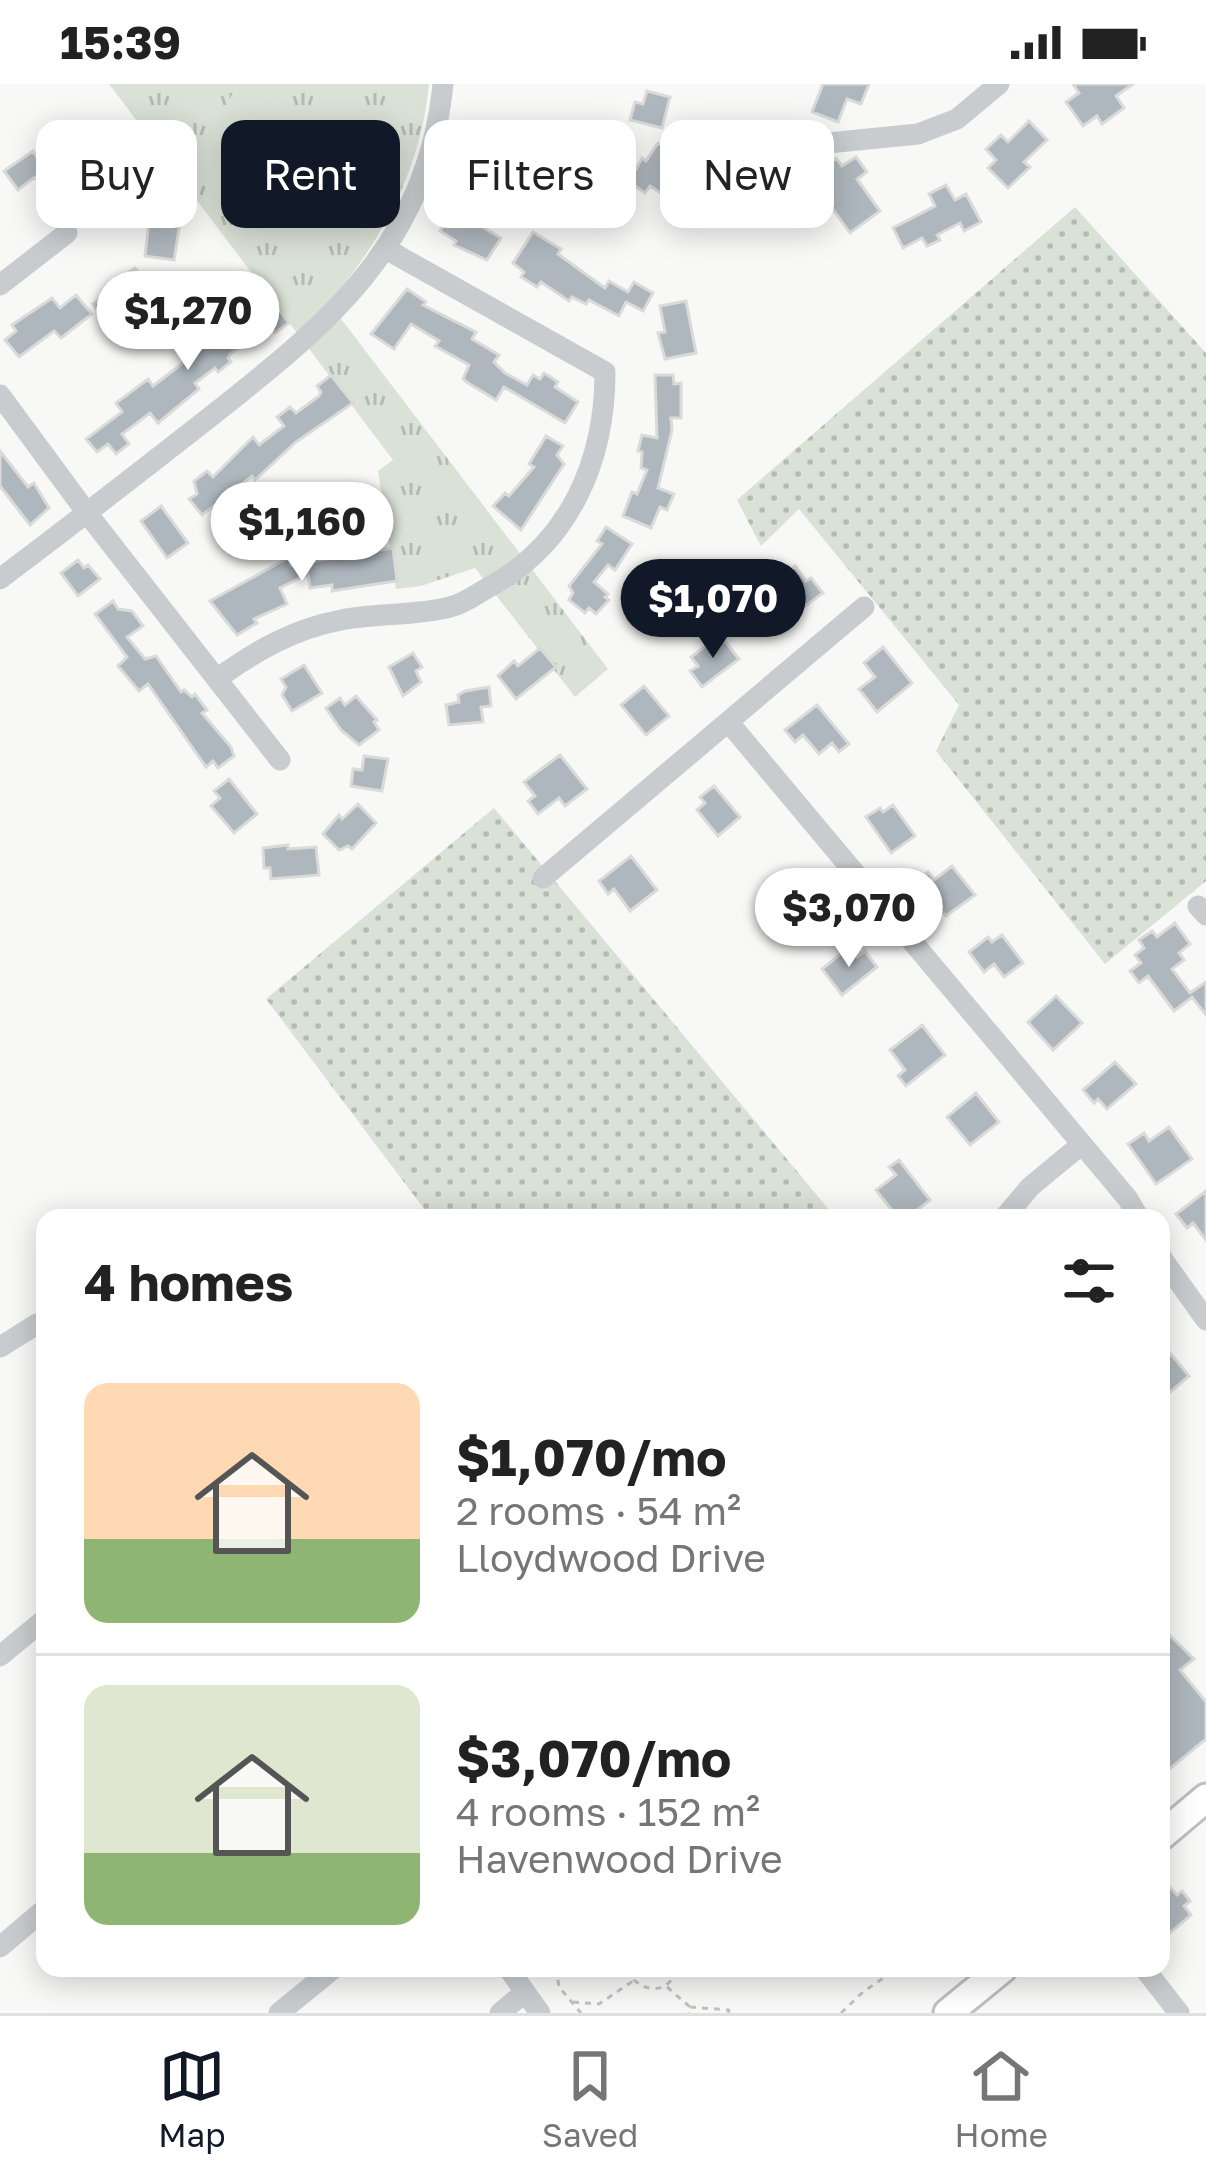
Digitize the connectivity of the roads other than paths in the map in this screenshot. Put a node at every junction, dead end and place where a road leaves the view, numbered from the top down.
1 (443, 84) edge
2 (999, 84) edge
3 (834, 142) edge
4 (67, 233) dead end
5 (386, 249) junction
6 (0, 285) edge
7 (0, 395) edge
8 (87, 513) junction
9 (0, 579) edge
10 (864, 607) dead end
11 (218, 677) junction
12 (730, 724) junction
13 (280, 760) dead end
14 (543, 878) dead end
15 (1082, 1144) junction
16 (1012, 1209) edge
17 (1133, 1209) edge
18 (1170, 1270) edge
19 (1206, 1320) edge
20 (36, 1325) edge
21 (0, 1347) edge
22 (36, 1626) edge
23 (0, 1656) edge
24 (1206, 1798) edge
25 (1170, 1828) edge
26 (36, 1917) edge
27 (0, 1947) edge
28 (323, 1977) edge
29 (514, 1977) edge
30 (992, 1977) edge
31 (1151, 1977) edge
32 (524, 1993) junction
33 (279, 2013) edge
34 (500, 2013) edge
35 (540, 2013) edge
36 (949, 2013) edge
37 (1179, 2013) edge

1 - 5 street
2 - 3 street
4 - 6 street
5 - 8 street
5 - 11 street
7 - 8 street
8 - 9 street
8 - 11 street
10 - 12 street
11 - 13 street
12 - 14 street
12 - 15 street
15 - 16 street
15 - 17 street
18 - 19 street
20 - 21 street
22 - 23 street
24 - 25 main road
26 - 27 street
28 - 33 street
29 - 32 street
30 - 36 main road
31 - 37 street
32 - 34 street
32 - 35 street

